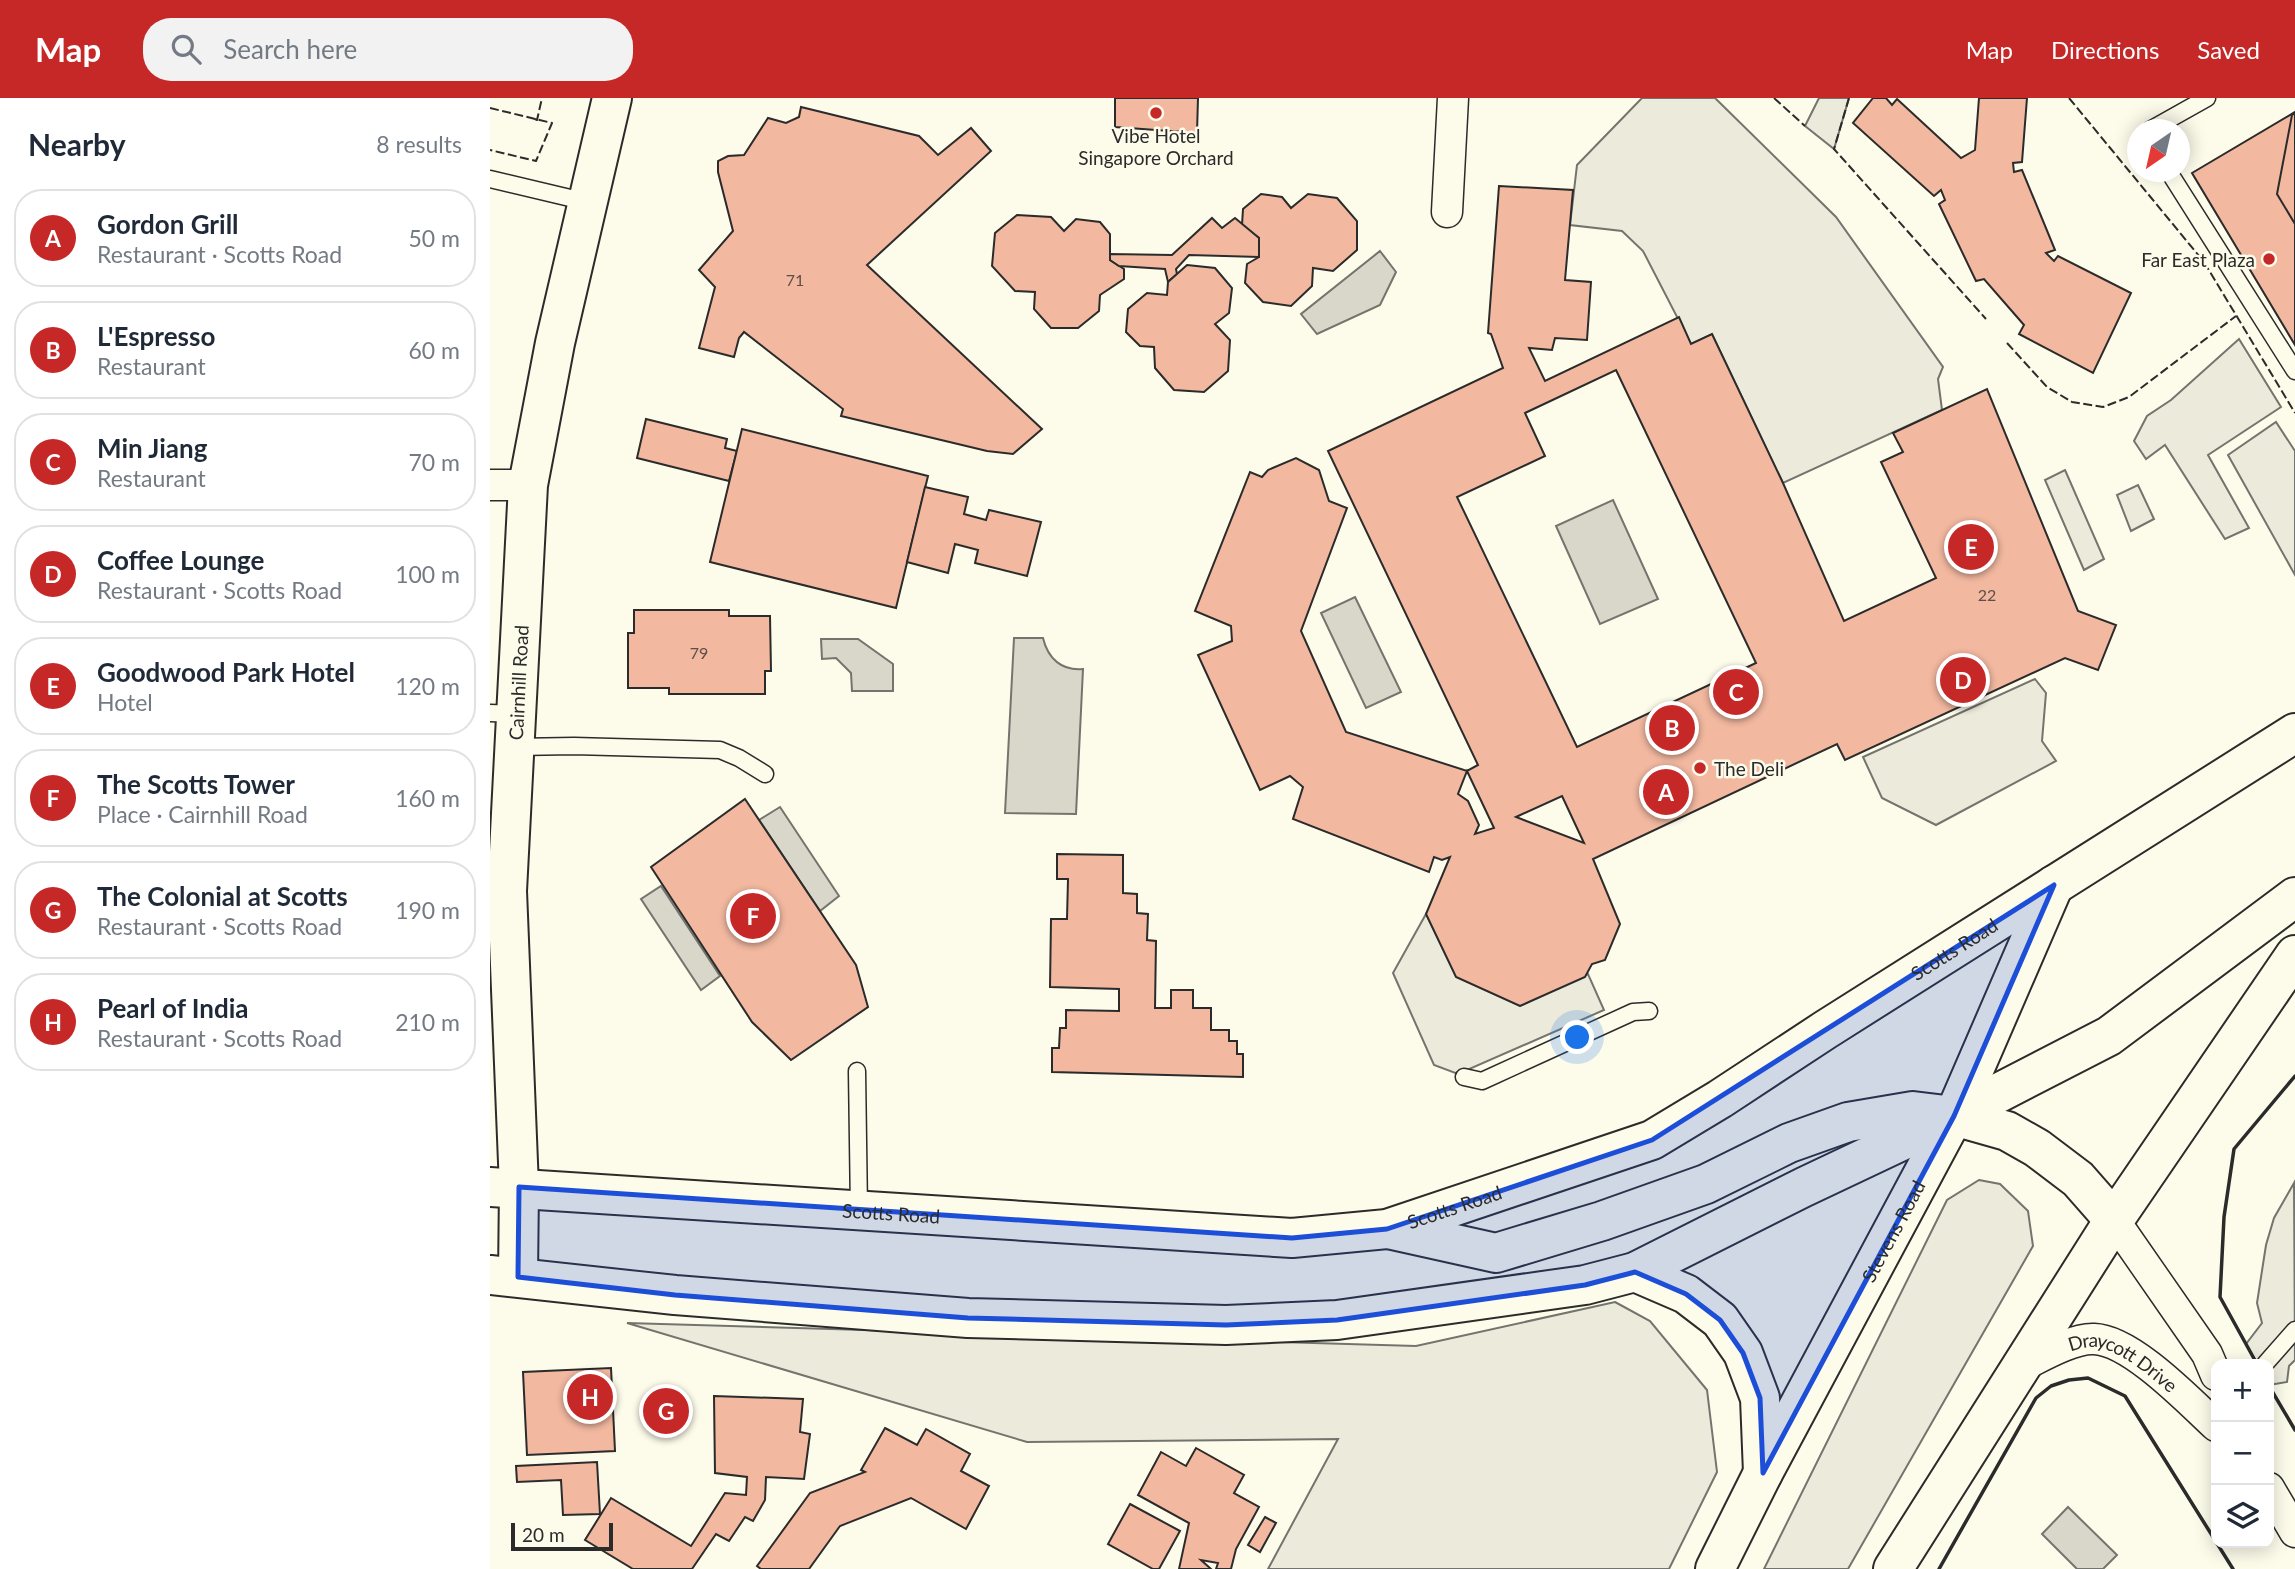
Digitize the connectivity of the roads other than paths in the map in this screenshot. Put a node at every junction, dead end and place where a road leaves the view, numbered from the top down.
1 (611, 98) edge
2 (1453, 98) edge
3 (2207, 98) edge
4 (2170, 119) edge
5 (490, 179) edge
6 (2175, 182) edge
7 (587, 202) junction
8 (1447, 212) dead end
9 (2295, 371) edge
10 (490, 485) edge
11 (528, 485) junction
12 (507, 725) edge
13 (2295, 733) edge
14 (765, 774) dead end
15 (2054, 885) junction
16 (2295, 897) edge
17 (2295, 955) edge
18 (1649, 1011) dead end
19 (857, 1070) dead end
20 (1464, 1077) dead end
21 (1954, 1116) junction
22 (504, 1187) edge
23 (859, 1211) junction
24 (2114, 1220) junction
25 (1387, 1229) junction
26 (1635, 1272) junction
27 (504, 1276) edge
28 (2295, 1330) edge
29 (2269, 1359) edge
30 (2211, 1363) edge
31 (2018, 1368) junction
32 (2211, 1422) edge
33 (1763, 1473) junction
34 (2274, 1496) edge
35 (2295, 1532) edge
36 (1715, 1569) edge
37 (1893, 1569) edge

1 - 7 main road, Cairnhill Road
2 - 8 street
3 - 4 lane
5 - 7 lane
6 - 9 lane
7 - 11 main road, Cairnhill Road
10 - 11 street
11 - 12 main road, Cairnhill Road
12 - 14 lane
12 - 22 main road, Cairnhill Road
13 - 15 main road, Scotts Road
15 - 21 main road, Stevens Road
15 - 25 main road, Scotts Road
16 - 21 main road
17 - 24 main road
18 - 20 lane
19 - 23 lane
21 - 24 main road
21 - 25 main road
21 - 26 main road
21 - 33 main road, Stevens Road
22 - 23 main road, Scotts Road
22 - 27 main road, Cairnhill Road
23 - 25 main road, Scotts Road
24 - 30 street
24 - 31 main road
26 - 27 main road
26 - 33 main road
28 - 29 lane
31 - 32 street, Draycott Drive
31 - 37 main road
33 - 36 main road, Stevens Road
34 - 35 street

